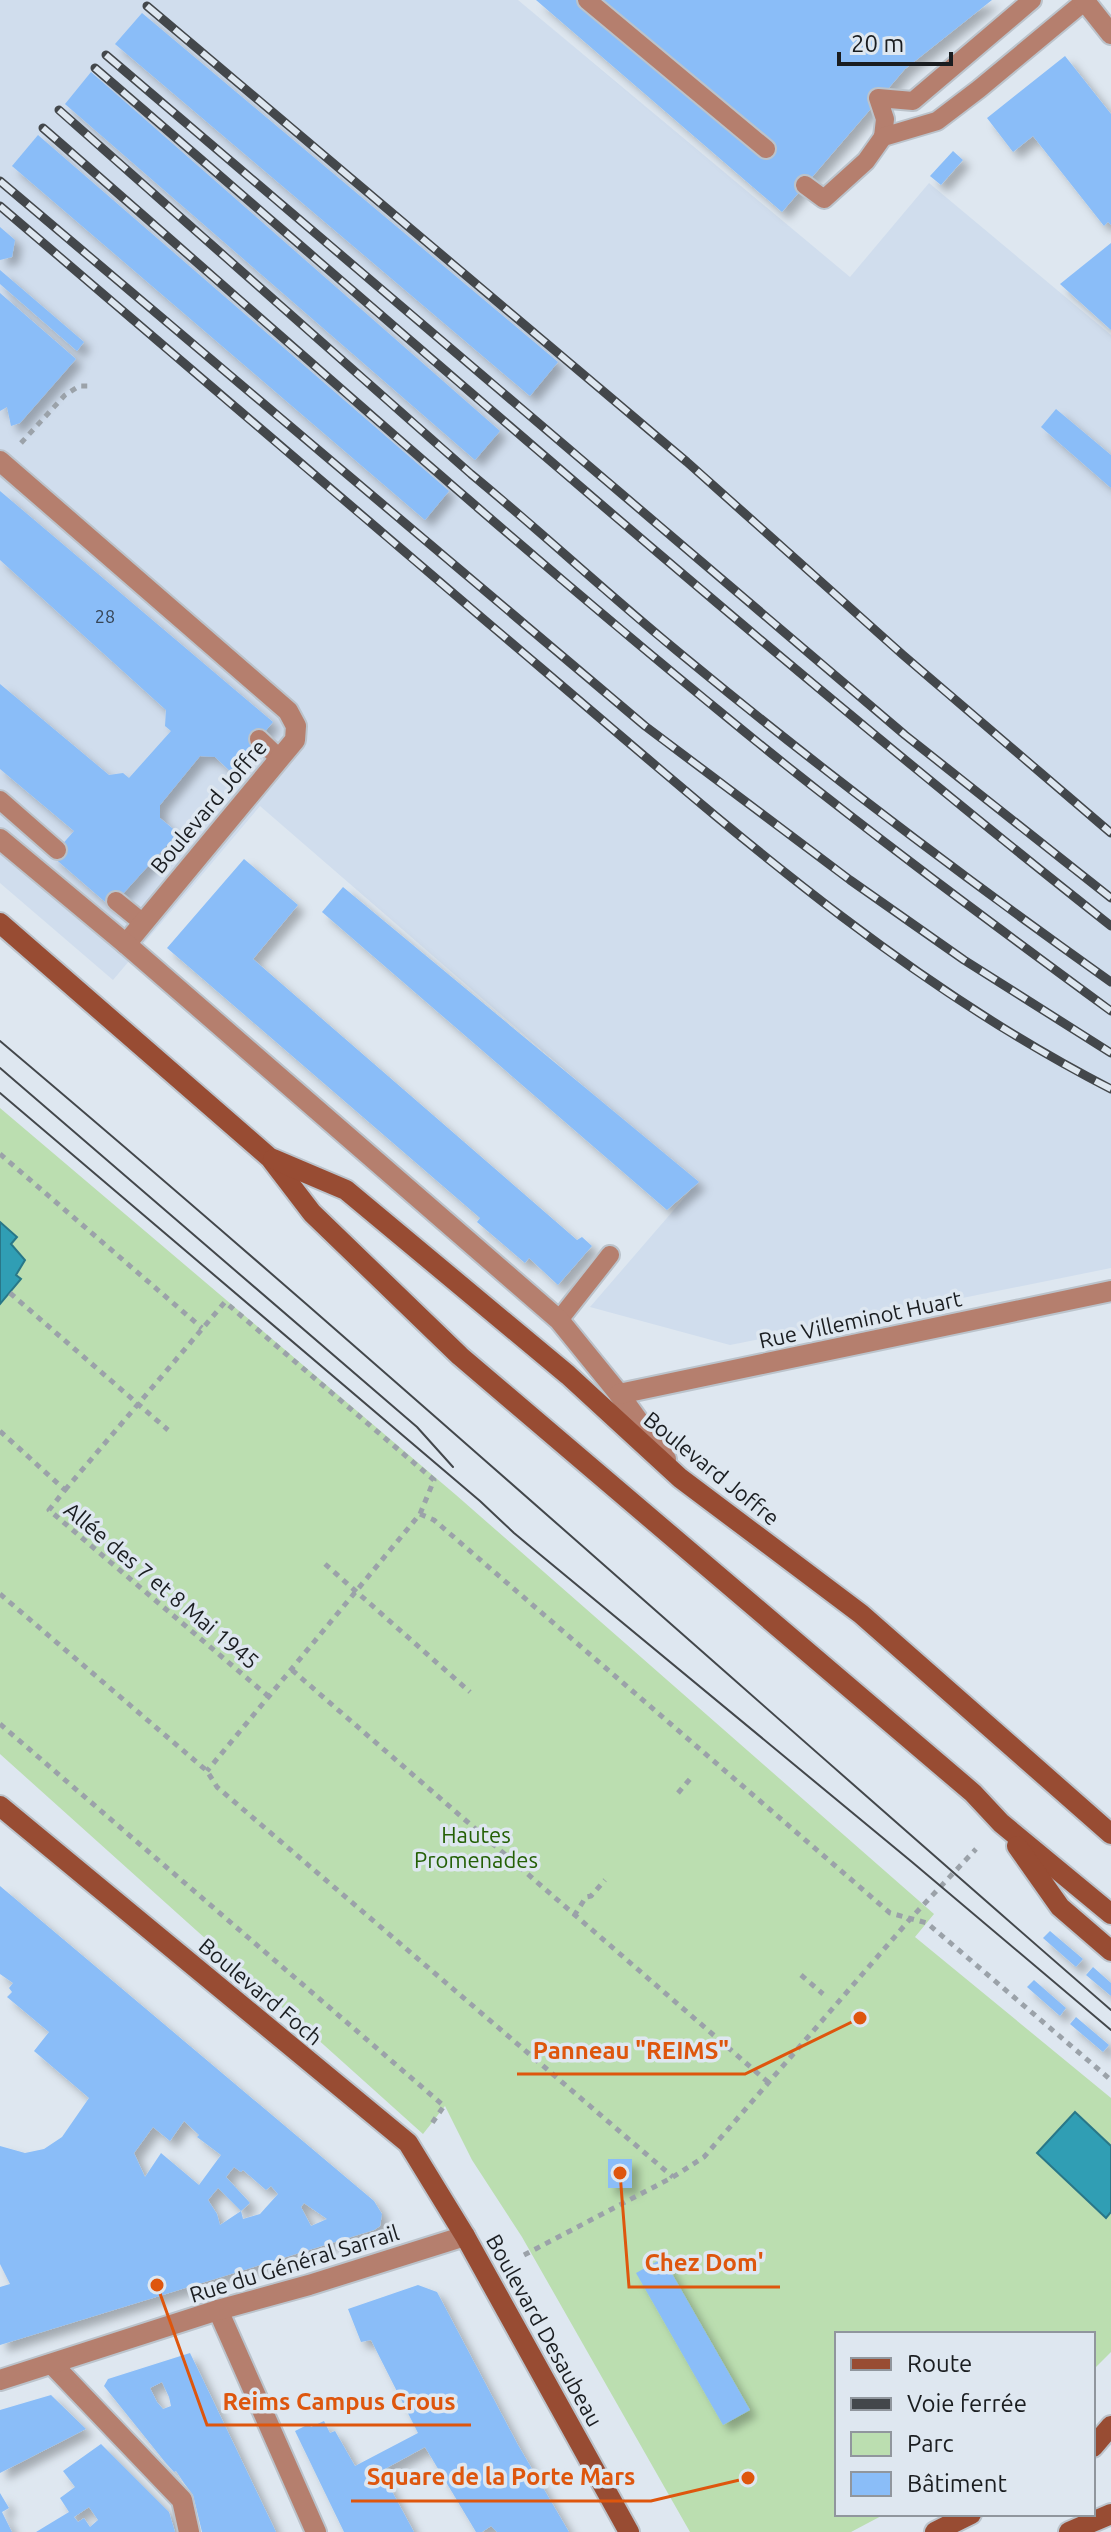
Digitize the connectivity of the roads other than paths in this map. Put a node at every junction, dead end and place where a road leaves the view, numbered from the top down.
1 (587, 0) edge
2 (1032, 0) edge
3 (1084, 0) edge
4 (1111, 34) edge
5 (883, 137) junction
6 (766, 149) dead end
7 (805, 185) dead end
8 (1, 462) edge
9 (259, 739) dead end
10 (279, 758) junction
11 (0, 800) edge
12 (0, 839) edge
13 (57, 850) dead end
14 (116, 901) dead end
15 (0, 923) edge
16 (143, 923) junction
17 (126, 944) junction
18 (270, 1158) junction
19 (610, 1255) dead end
20 (1111, 1291) edge
21 (559, 1320) junction
22 (619, 1394) junction
23 (680, 1478) junction
24 (0, 1806) edge
25 (1001, 1823) junction
26 (1111, 1834) edge
27 (1111, 1914) edge
28 (1111, 1951) edge
29 (465, 2236) junction
30 (218, 2310) junction
31 (52, 2364) junction
32 (0, 2380) edge
33 (1111, 2426) edge
34 (1095, 2445) edge
35 (967, 2516) edge
36 (1098, 2522) edge
37 (189, 2532) edge
38 (316, 2532) edge
39 (629, 2532) edge
40 (935, 2532) edge
41 (1069, 2532) edge

1 - 6 lane
2 - 5 lane
3 - 4 street
3 - 5 lane
5 - 7 lane
8 - 10 street, Boulevard Joffre
9 - 10 lane
10 - 16 street, Boulevard Joffre
11 - 13 lane
12 - 17 street
14 - 16 lane
15 - 18 main road, Boulevard Joffre
16 - 17 street, Boulevard Joffre
17 - 21 street
18 - 23 main road, Boulevard Joffre
18 - 25 main road, Boulevard Joffre
19 - 21 lane
20 - 22 street, Rue Villeminot Huart
21 - 22 street
22 - 23 street
23 - 26 main road, Boulevard Joffre
24 - 29 main road, Boulevard Foch
25 - 27 main road
25 - 28 main road
29 - 30 street, Rue du Général Sarrail
29 - 39 main road, Boulevard Desaubeau
30 - 31 street, Rue du Général Sarrail
30 - 38 street
31 - 32 street, Rue du Général Sarrail
31 - 37 street
33 - 34 main road
35 - 40 main road
36 - 41 main road

